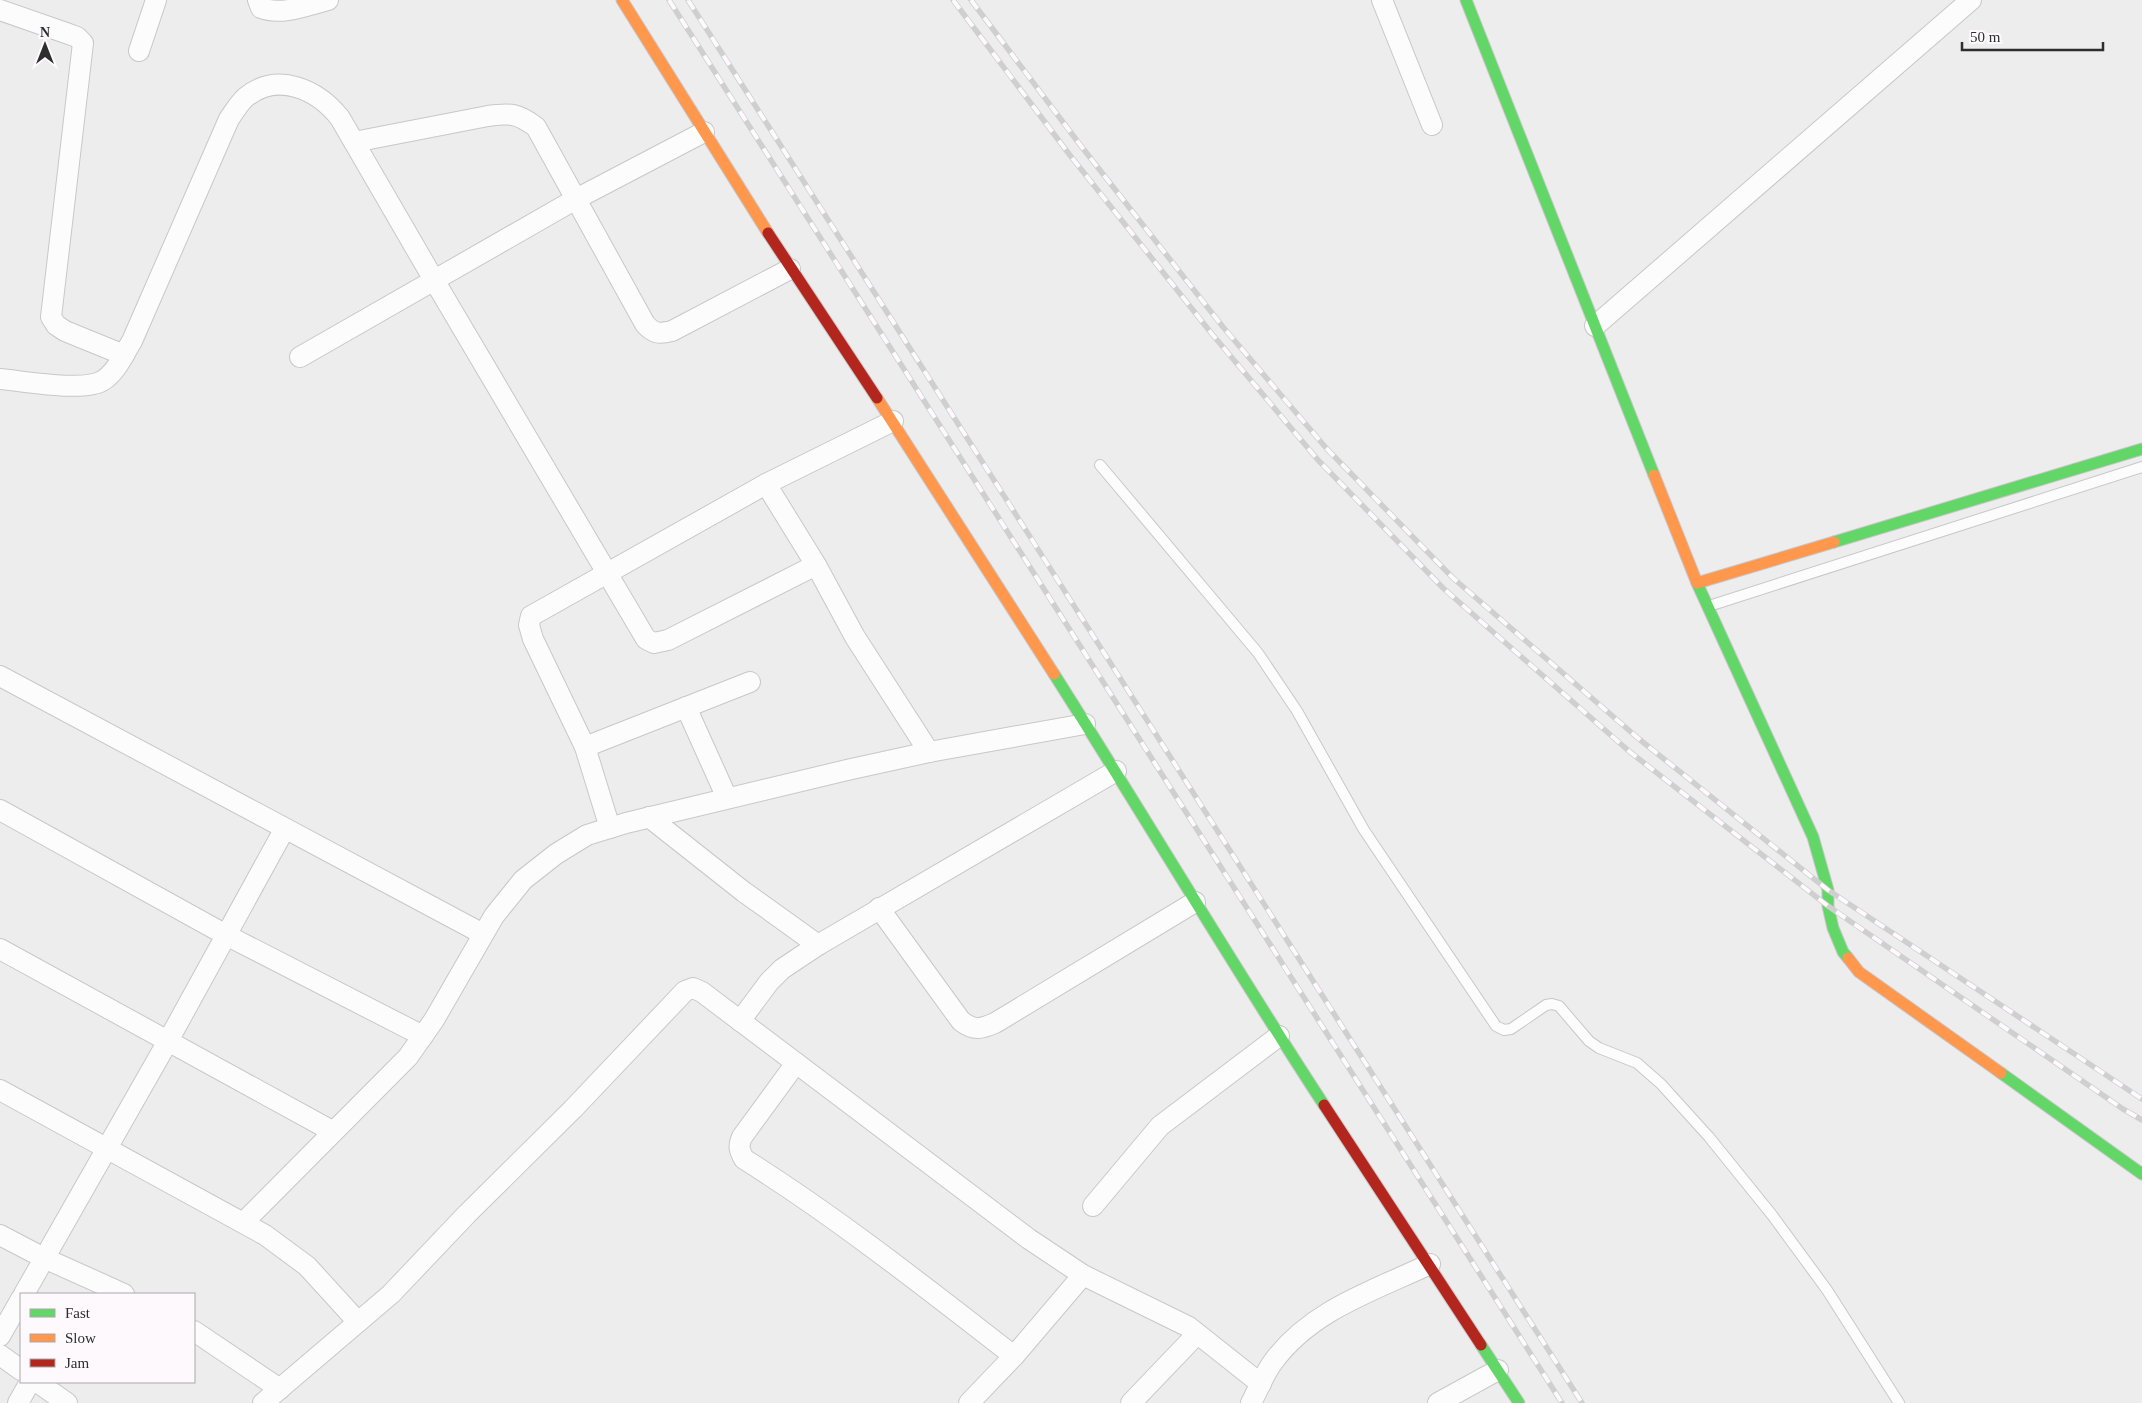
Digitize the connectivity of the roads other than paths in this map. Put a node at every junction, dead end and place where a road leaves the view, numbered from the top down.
1 (156, 0) edge
2 (258, 0) edge
3 (328, 0) edge
4 (622, 0) edge
5 (1382, 0) edge
6 (1466, 0) edge
7 (1971, 0) edge
8 (0, 10) edge
9 (139, 51) dead end
10 (1432, 125) dead end
11 (704, 132) junction
12 (354, 142) junction
13 (576, 199) junction
14 (790, 269) junction
15 (434, 280) junction
16 (1595, 326) junction
17 (124, 355) junction
18 (300, 357) dead end
19 (0, 379) edge
20 (893, 421) junction
21 (2142, 449) edge
22 (1100, 465) dead end
23 (2142, 467) edge
24 (766, 484) junction
25 (816, 565) junction
26 (606, 572) junction
27 (1697, 583) junction
28 (1708, 607) junction
29 (0, 676) edge
30 (750, 682) dead end
31 (686, 707) junction
32 (1085, 724) junction
33 (585, 747) junction
34 (929, 752) junction
35 (1116, 771) junction
36 (727, 798) junction
37 (0, 810) edge
38 (649, 817) junction
39 (610, 828) junction
40 (284, 830) junction
41 (1195, 902) junction
42 (879, 908) junction
43 (483, 934) junction
44 (226, 935) junction
45 (818, 945) junction
46 (0, 949) edge
47 (740, 1020) junction
48 (423, 1036) junction
49 (1279, 1036) junction
50 (168, 1041) junction
51 (796, 1063) junction
52 (0, 1090) edge
53 (332, 1131) junction
54 (108, 1148) junction
55 (2142, 1174) edge
56 (1093, 1206) dead end
57 (244, 1222) junction
58 (0, 1235) edge
59 (44, 1258) junction
60 (1430, 1264) junction
61 (1083, 1275) junction
62 (25, 1293) edge
63 (122, 1293) edge
64 (20, 1300) edge
65 (358, 1322) junction
66 (195, 1332) edge
67 (1197, 1334) junction
68 (0, 1336) edge
69 (0, 1355) edge
70 (1014, 1356) junction
71 (20, 1369) edge
72 (1498, 1370) junction
73 (29, 1383) edge
74 (38, 1383) edge
75 (1262, 1384) junction
76 (280, 1389) junction
77 (18, 1403) edge
78 (66, 1403) edge
79 (263, 1403) edge
80 (969, 1403) edge
81 (1131, 1403) edge
82 (1251, 1403) edge
83 (1438, 1403) edge
84 (1519, 1403) edge
85 (1899, 1403) edge

1 - 9 street
2 - 3 street
4 - 11 street
5 - 10 street
6 - 16 street
7 - 16 street
8 - 17 street
11 - 13 street
11 - 14 street
12 - 13 street
12 - 15 street
12 - 17 street
13 - 14 street
13 - 15 street
14 - 20 street
15 - 18 street
15 - 26 street
16 - 27 street
17 - 19 street
20 - 24 street
20 - 32 street
21 - 27 street
22 - 85 lane
23 - 28 lane
24 - 25 street
24 - 26 street
25 - 26 street
25 - 34 street
26 - 33 street
27 - 28 street
28 - 55 street
29 - 40 street
30 - 31 street
31 - 33 street
31 - 36 street
32 - 34 street
32 - 35 street
33 - 39 street
34 - 36 street
35 - 41 street
35 - 42 street
36 - 38 street
37 - 44 street
38 - 39 street
38 - 45 street
39 - 43 street
40 - 43 street
40 - 44 street
41 - 42 street
41 - 49 street
42 - 45 street
43 - 48 street
44 - 48 street
44 - 50 street
45 - 47 street
46 - 50 street
47 - 51 street
47 - 65 street
48 - 53 street
49 - 56 street
49 - 60 street
50 - 53 street
50 - 54 street
51 - 61 street
51 - 70 street
52 - 54 street
53 - 57 street
54 - 57 street
54 - 59 street
57 - 65 street
58 - 59 street
59 - 62 street
59 - 63 street
60 - 72 street
60 - 75 street
61 - 67 street
61 - 70 street
64 - 68 street
65 - 76 street
66 - 76 street
67 - 75 street
67 - 81 street
69 - 71 street
70 - 80 street
72 - 83 street
72 - 84 street
73 - 77 street
74 - 78 street
75 - 82 street
76 - 79 street

